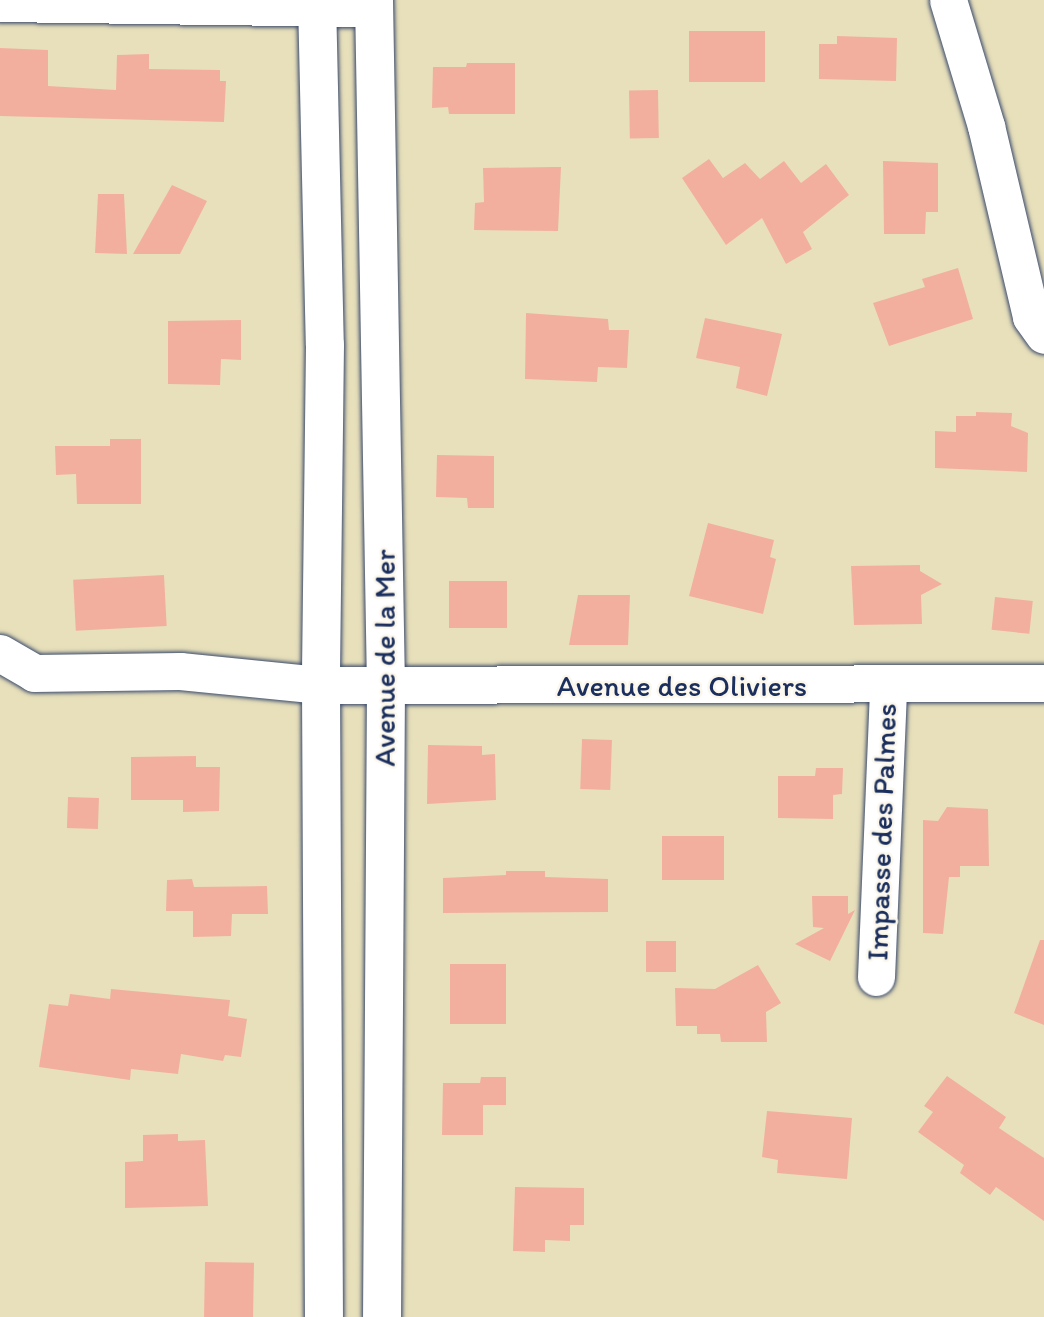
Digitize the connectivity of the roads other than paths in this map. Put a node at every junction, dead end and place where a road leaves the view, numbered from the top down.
1 (948, 0) edge
2 (317, 2) edge
3 (0, 3) edge
4 (374, 4) edge
5 (1044, 335) edge
6 (0, 653) edge
7 (1044, 683) edge
8 (321, 685) junction
9 (386, 686) junction
10 (888, 687) junction
11 (876, 976) dead end
12 (324, 1317) edge
13 (382, 1317) edge

1 - 5 street
2 - 3 street
2 - 4 street
2 - 8 street
4 - 9 street, Avenue de la Mer
6 - 8 street, Avenue des Oliviers
7 - 10 street, Avenue des Oliviers
8 - 9 street, Avenue des Oliviers
8 - 12 street
9 - 10 street, Avenue des Oliviers
9 - 13 street, Avenue de la Mer
10 - 11 street, Impasse des Palmes

